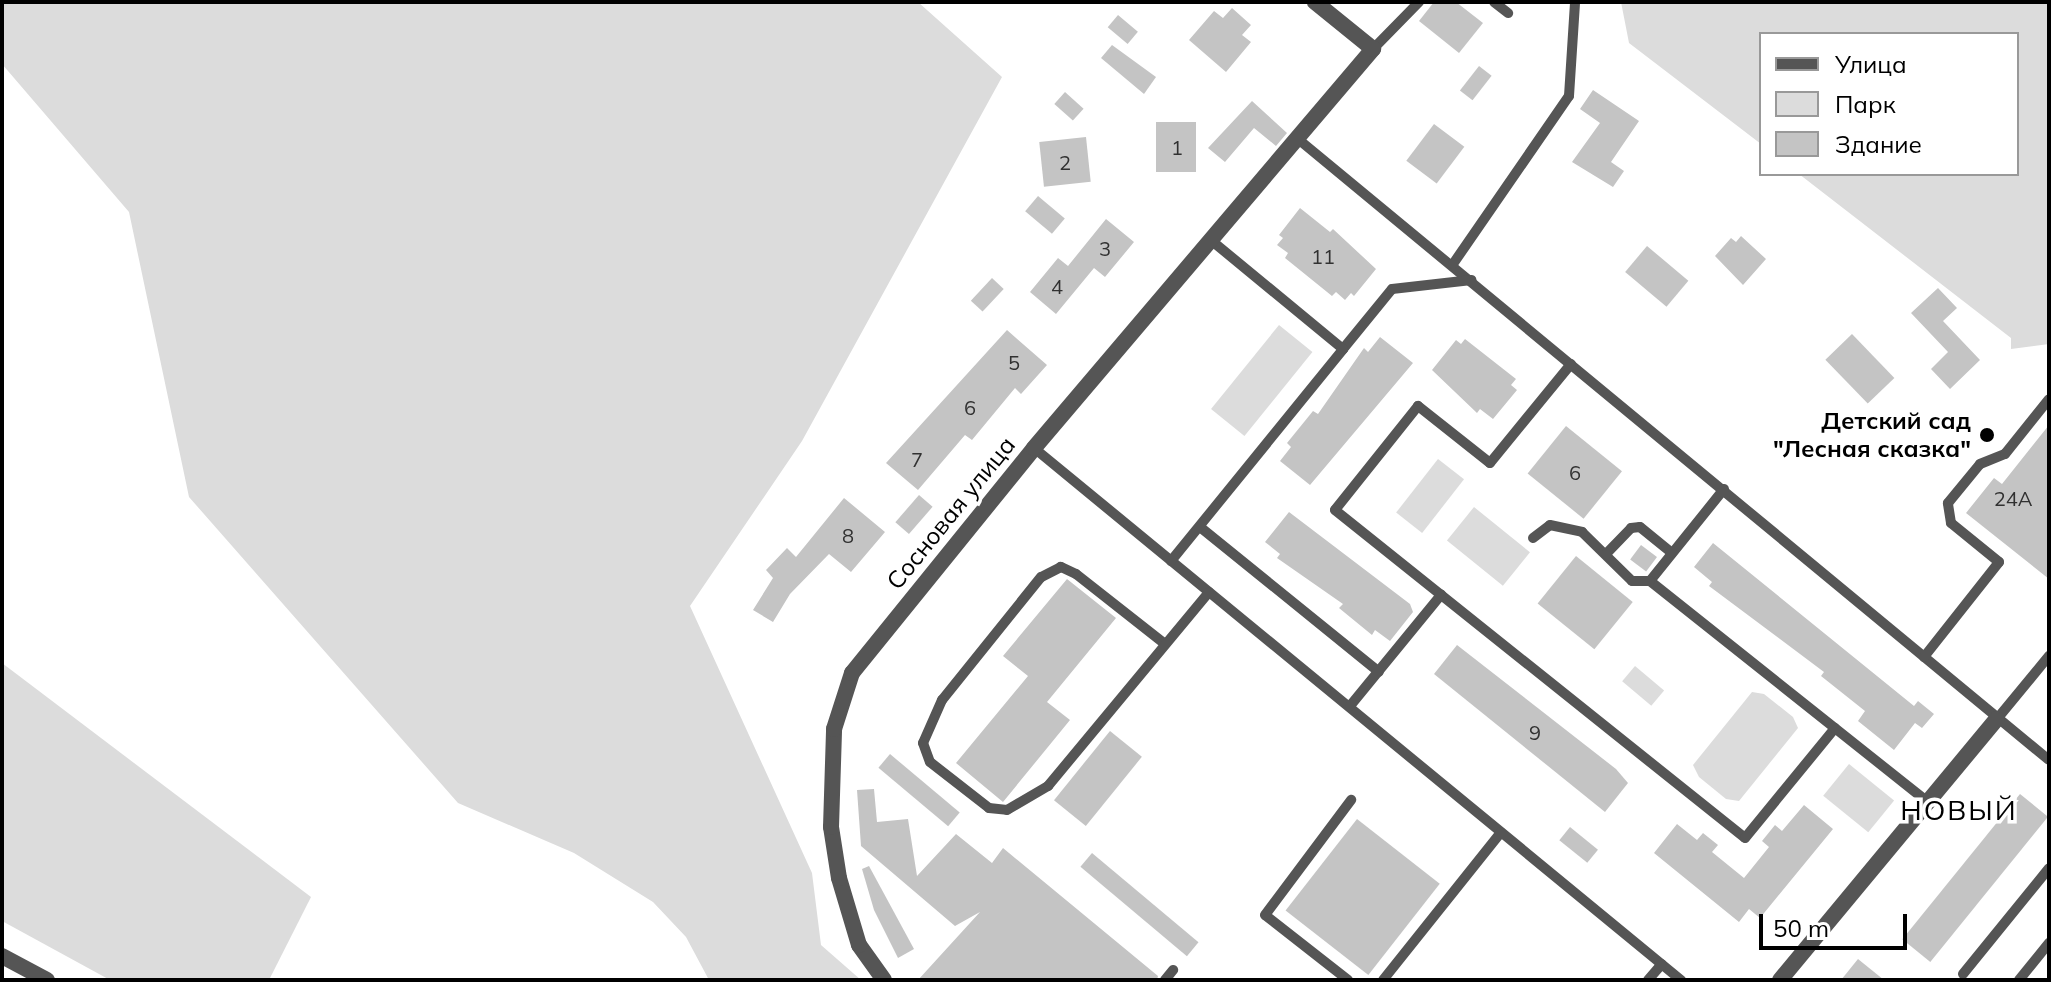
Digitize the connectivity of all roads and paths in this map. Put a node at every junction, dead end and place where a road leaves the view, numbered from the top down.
1 (1315, 2) edge
2 (1419, 2) edge
3 (1494, 2) edge
4 (1575, 2) edge
5 (1508, 13) dead end
6 (1373, 49) junction
7 (1298, 139) junction
8 (1212, 241) junction
9 (1453, 264) junction
10 (1471, 280) junction
11 (1343, 349) junction
12 (1571, 364) junction
13 (2049, 399) edge
14 (1034, 448) junction
15 (1724, 489) junction
16 (1200, 527) junction
17 (1533, 538) dead end
18 (1672, 553) junction
19 (1606, 554) junction
20 (1171, 561) junction
21 (1650, 581) junction
22 (1209, 592) junction
23 (1441, 595) junction
24 (1165, 644) junction
25 (2049, 656) edge
26 (1924, 657) junction
27 (1379, 672) junction
28 (1350, 706) junction
29 (1997, 719) junction
30 (1835, 728) junction
31 (2049, 760) edge
32 (1351, 800) dead end
33 (1928, 802) junction
34 (1501, 832) junction
35 (2049, 868) edge
36 (2049, 943) edge
37 (2, 956) edge
38 (1662, 964) junction
39 (1173, 970) dead end
40 (1963, 974) dead end
41 (47, 980) edge
42 (884, 980) edge
43 (1165, 980) edge
44 (1348, 980) edge
45 (1383, 980) edge
46 (1648, 980) edge
47 (1681, 980) edge
48 (1780, 980) edge
49 (2019, 980) edge

1 - 6 street
2 - 6 lane
3 - 5 lane
4 - 9 lane
6 - 7 street, Сосновая улица
7 - 8 street, Сосновая улица
7 - 9 lane
8 - 11 lane
8 - 14 street, Сосновая улица
9 - 10 lane
10 - 11 lane
10 - 12 lane
11 - 16 lane
12 - 15 lane
12 - 23 lane
13 - 26 lane
14 - 20 lane
14 - 42 street, Сосновая улица
15 - 18 lane
15 - 26 lane
16 - 20 lane
16 - 27 lane
17 - 19 lane
18 - 19 lane
18 - 21 lane
19 - 21 lane
20 - 22 lane
21 - 30 lane
22 - 24 lane
22 - 28 lane
23 - 27 lane
23 - 30 lane
24 - 24 lane
25 - 29 lane
26 - 29 lane
27 - 28 lane
28 - 34 lane
29 - 31 lane
29 - 33 street
30 - 33 lane
32 - 44 lane
33 - 48 street
34 - 38 lane
34 - 45 lane
35 - 40 lane
36 - 49 lane
37 - 41 street
38 - 46 lane
38 - 47 lane
39 - 43 lane

